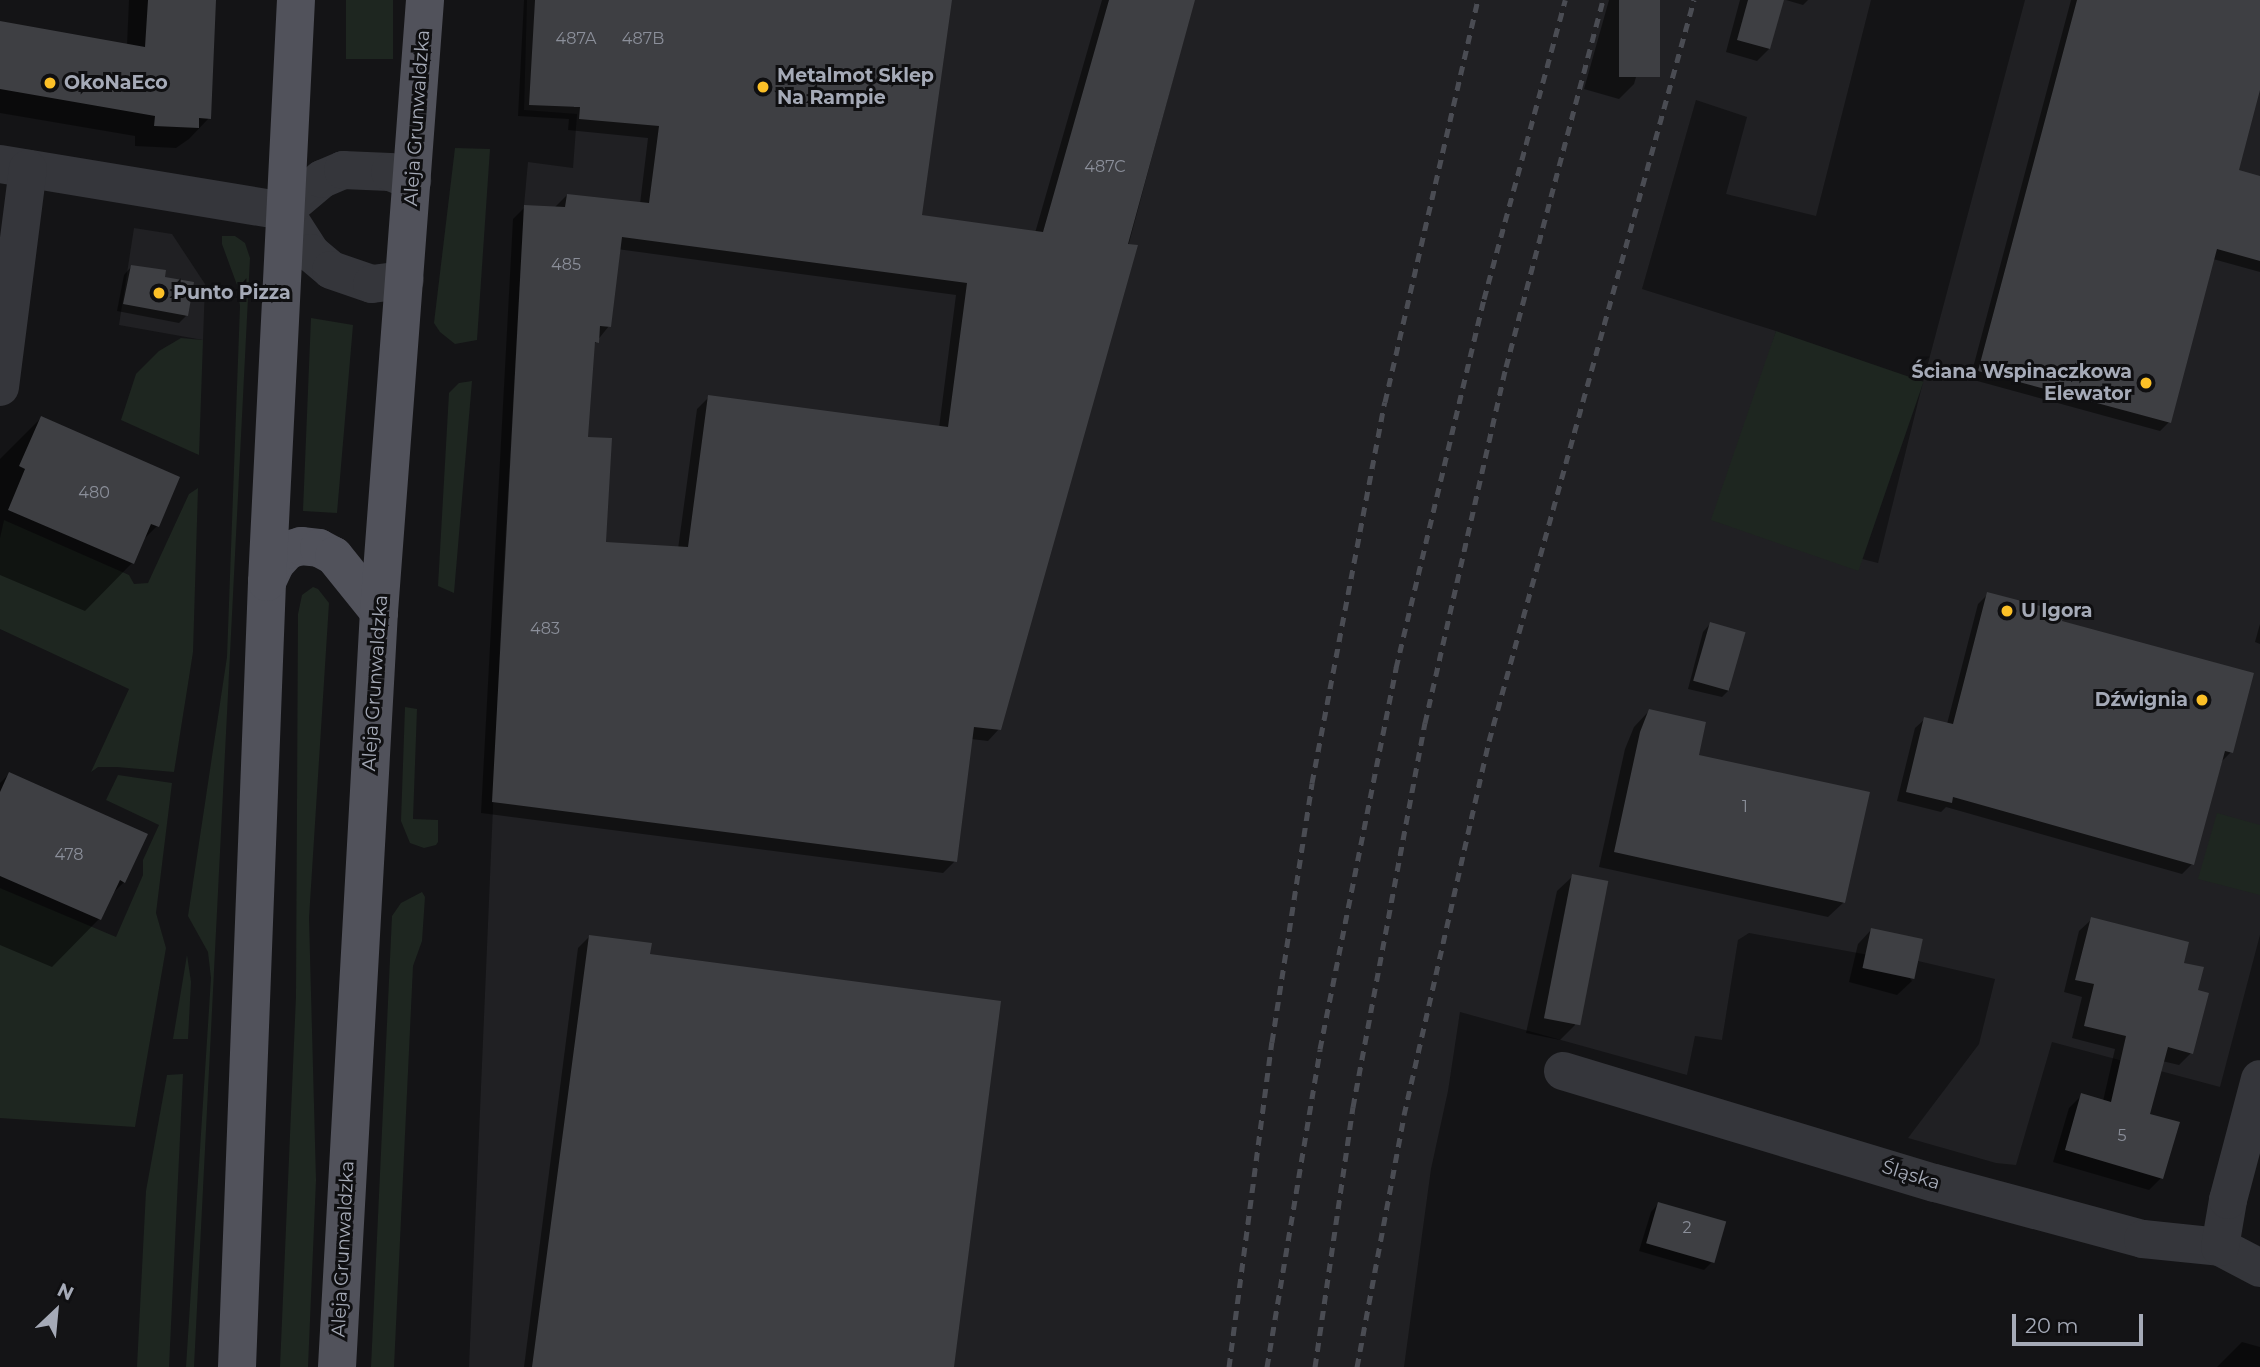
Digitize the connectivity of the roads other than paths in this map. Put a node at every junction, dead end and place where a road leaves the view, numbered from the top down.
1 (296, 0) edge
2 (425, 0) edge
3 (14, 166) edge
4 (412, 181) junction
5 (284, 211) junction
6 (405, 280) junction
7 (0, 387) edge
8 (267, 582) junction
9 (379, 612) junction
10 (1563, 1071) dead end
11 (2260, 1079) edge
12 (2220, 1247) junction
13 (2260, 1268) edge
14 (237, 1367) edge
15 (337, 1367) edge

1 - 5 main road
2 - 4 main road, Aleja Grunwaldzka
3 - 5 street
3 - 7 street
4 - 5 street
4 - 6 main road, Aleja Grunwaldzka
5 - 6 street
5 - 8 main road
6 - 9 main road, Aleja Grunwaldzka
8 - 9 main road
8 - 14 main road
9 - 15 main road, Aleja Grunwaldzka
10 - 12 street, Śląska
11 - 12 street
12 - 13 street, Śląska

